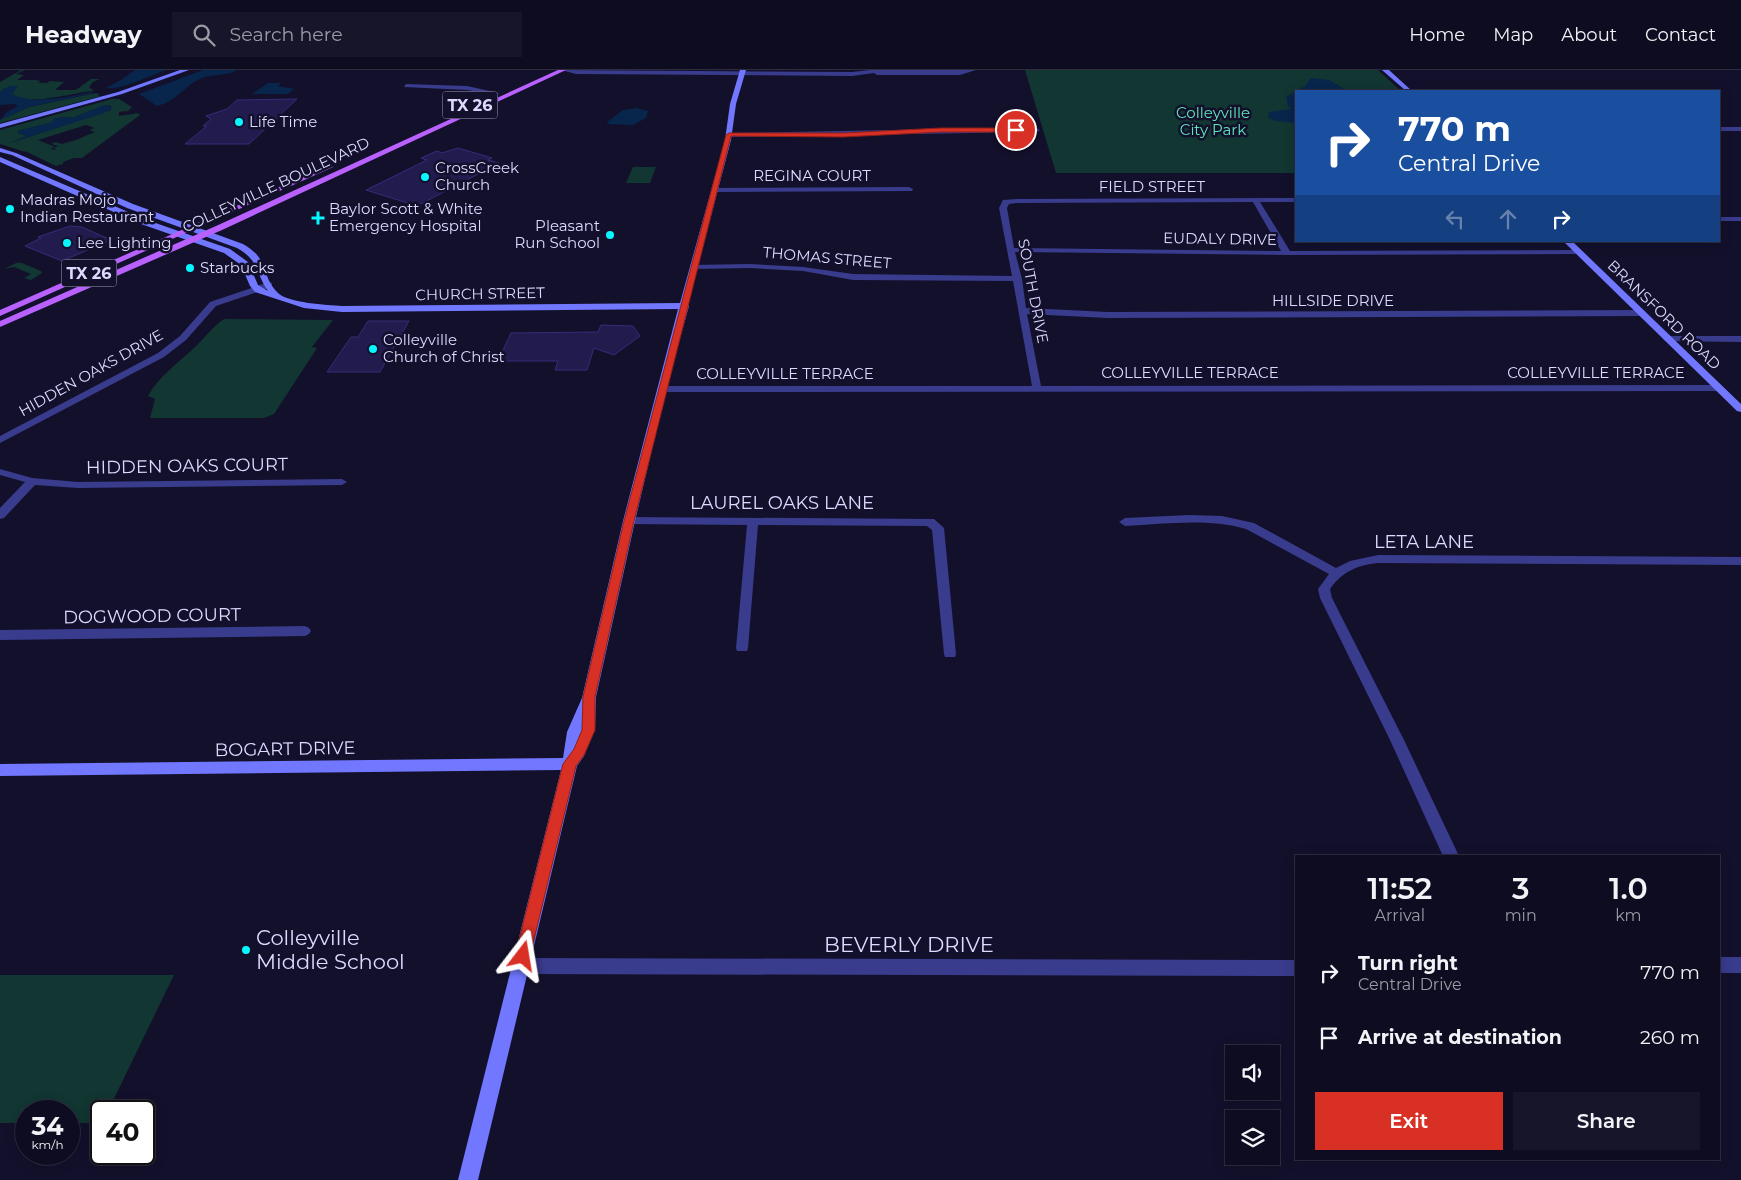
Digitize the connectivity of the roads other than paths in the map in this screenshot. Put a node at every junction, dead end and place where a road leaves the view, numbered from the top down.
1 (186, 70) edge
2 (547, 70) edge
3 (564, 70) edge
4 (885, 70) edge
5 (973, 70) edge
6 (1385, 70) edge
7 (742, 71) edge
8 (853, 72) edge
9 (406, 86) dead end
10 (1408, 90) edge
11 (496, 93) junction
12 (506, 97) junction
13 (442, 117) dead end
14 (0, 126) edge
15 (1720, 129) edge
16 (1741, 129) edge
17 (1038, 130) dead end
18 (729, 135) junction
19 (0, 150) edge
20 (0, 160) edge
21 (337, 163) dead end
22 (55, 172) junction
23 (40, 177) junction
24 (909, 189) dead end
25 (715, 190) junction
26 (103, 194) junction
27 (89, 199) junction
28 (1255, 200) junction
29 (1295, 200) edge
30 (1008, 202) joint
31 (1720, 219) edge
32 (1741, 219) edge
33 (193, 227) junction
34 (207, 233) junction
35 (178, 234) junction
36 (193, 239) junction
37 (1568, 242) edge
38 (1012, 250) junction
39 (1579, 252) junction
40 (253, 254) junction
41 (1288, 254) junction
42 (239, 258) junction
43 (694, 267) junction
44 (1018, 279) junction
45 (269, 285) junction
46 (256, 289) junction
47 (277, 297) junction
48 (685, 306) junction
49 (1024, 311) junction
50 (0, 313) edge
51 (1642, 313) junction
52 (0, 324) edge
53 (1668, 339) junction
54 (1741, 339) edge
55 (1038, 388) junction
56 (1719, 388) junction
57 (662, 389) junction
58 (1741, 409) edge
59 (0, 440) edge
60 (0, 472) edge
61 (32, 481) junction
62 (342, 482) dead end
63 (0, 516) edge
64 (629, 521) junction
65 (753, 521) junction
66 (1125, 522) dead end
67 (1741, 561) edge
68 (1336, 573) junction
69 (305, 631) dead end
70 (0, 635) edge
71 (742, 648) dead end
72 (950, 654) dead end
73 (570, 764) junction
74 (0, 770) edge
75 (1451, 855) edge
76 (1720, 965) edge
77 (1741, 965) edge
78 (521, 966) junction
79 (1295, 968) edge
80 (468, 1180) edge

1 - 14 street
2 - 11 main road, TX 26
3 - 7 street
3 - 12 main road, COLLEYVILLE BOULEVARD / TX 26
4 - 8 street
5 - 8 street
6 - 10 street
7 - 8 street
7 - 18 street
9 - 11 street
11 - 12 main road
11 - 13 main road, TX 26
12 - 34 main road, COLLEYVILLE BOULEVARD / TX 26
15 - 16 street
17 - 18 street
18 - 25 street
19 - 22 street
20 - 23 street
21 - 33 main road, COLLEYVILLE BOULEVARD / TX 26
22 - 23 street
22 - 26 street
23 - 27 street
24 - 25 street, REGINA COURT
25 - 43 street
26 - 27 street
26 - 33 street
27 - 35 street
28 - 29 street, FIELD STREET
28 - 30 street, FIELD STREET
28 - 41 street
30 - 38 street, SOUTH DRIVE
31 - 32 street
33 - 34 street
33 - 35 main road, COLLEYVILLE BOULEVARD / TX 26
34 - 36 main road, COLLEYVILLE BOULEVARD / TX 26
34 - 40 street
35 - 36 street
35 - 50 main road, COLLEYVILLE BOULEVARD / TX 26
36 - 42 street
36 - 52 main road, COLLEYVILLE BOULEVARD / TX 26
37 - 39 street, BRANSFORD ROAD
38 - 41 street, EUDALY DRIVE
38 - 44 street, SOUTH DRIVE
39 - 41 street, EUDALY DRIVE
39 - 51 street, BRANSFORD ROAD
40 - 42 street
40 - 45 street
42 - 46 street
43 - 44 street, THOMAS STREET
43 - 48 street
44 - 49 street, SOUTH DRIVE
45 - 46 street, HIDDEN OAKS DRIVE
45 - 47 street
46 - 47 street, CHURCH STREET
46 - 59 street, HIDDEN OAKS DRIVE
47 - 48 street, CHURCH STREET
48 - 57 street
49 - 51 street, HILLSIDE DRIVE
49 - 55 street, SOUTH DRIVE
51 - 53 street, BRANSFORD ROAD
53 - 54 street
53 - 56 street, BRANSFORD ROAD
55 - 56 street, COLLEYVILLE TERRACE
55 - 57 street, COLLEYVILLE TERRACE
56 - 58 street, BRANSFORD ROAD
57 - 64 street
60 - 61 street
61 - 62 street, HIDDEN OAKS COURT
61 - 63 street
64 - 65 street, LAUREL OAKS LANE
64 - 73 street
65 - 71 street
65 - 72 street, LAUREL OAKS LANE
66 - 68 street
67 - 68 street, LETA LANE
68 - 75 street
69 - 70 street, DOGWOOD COURT
73 - 74 street, BOGART DRIVE
73 - 78 street
76 - 77 street
78 - 79 street, BEVERLY DRIVE
78 - 80 street

